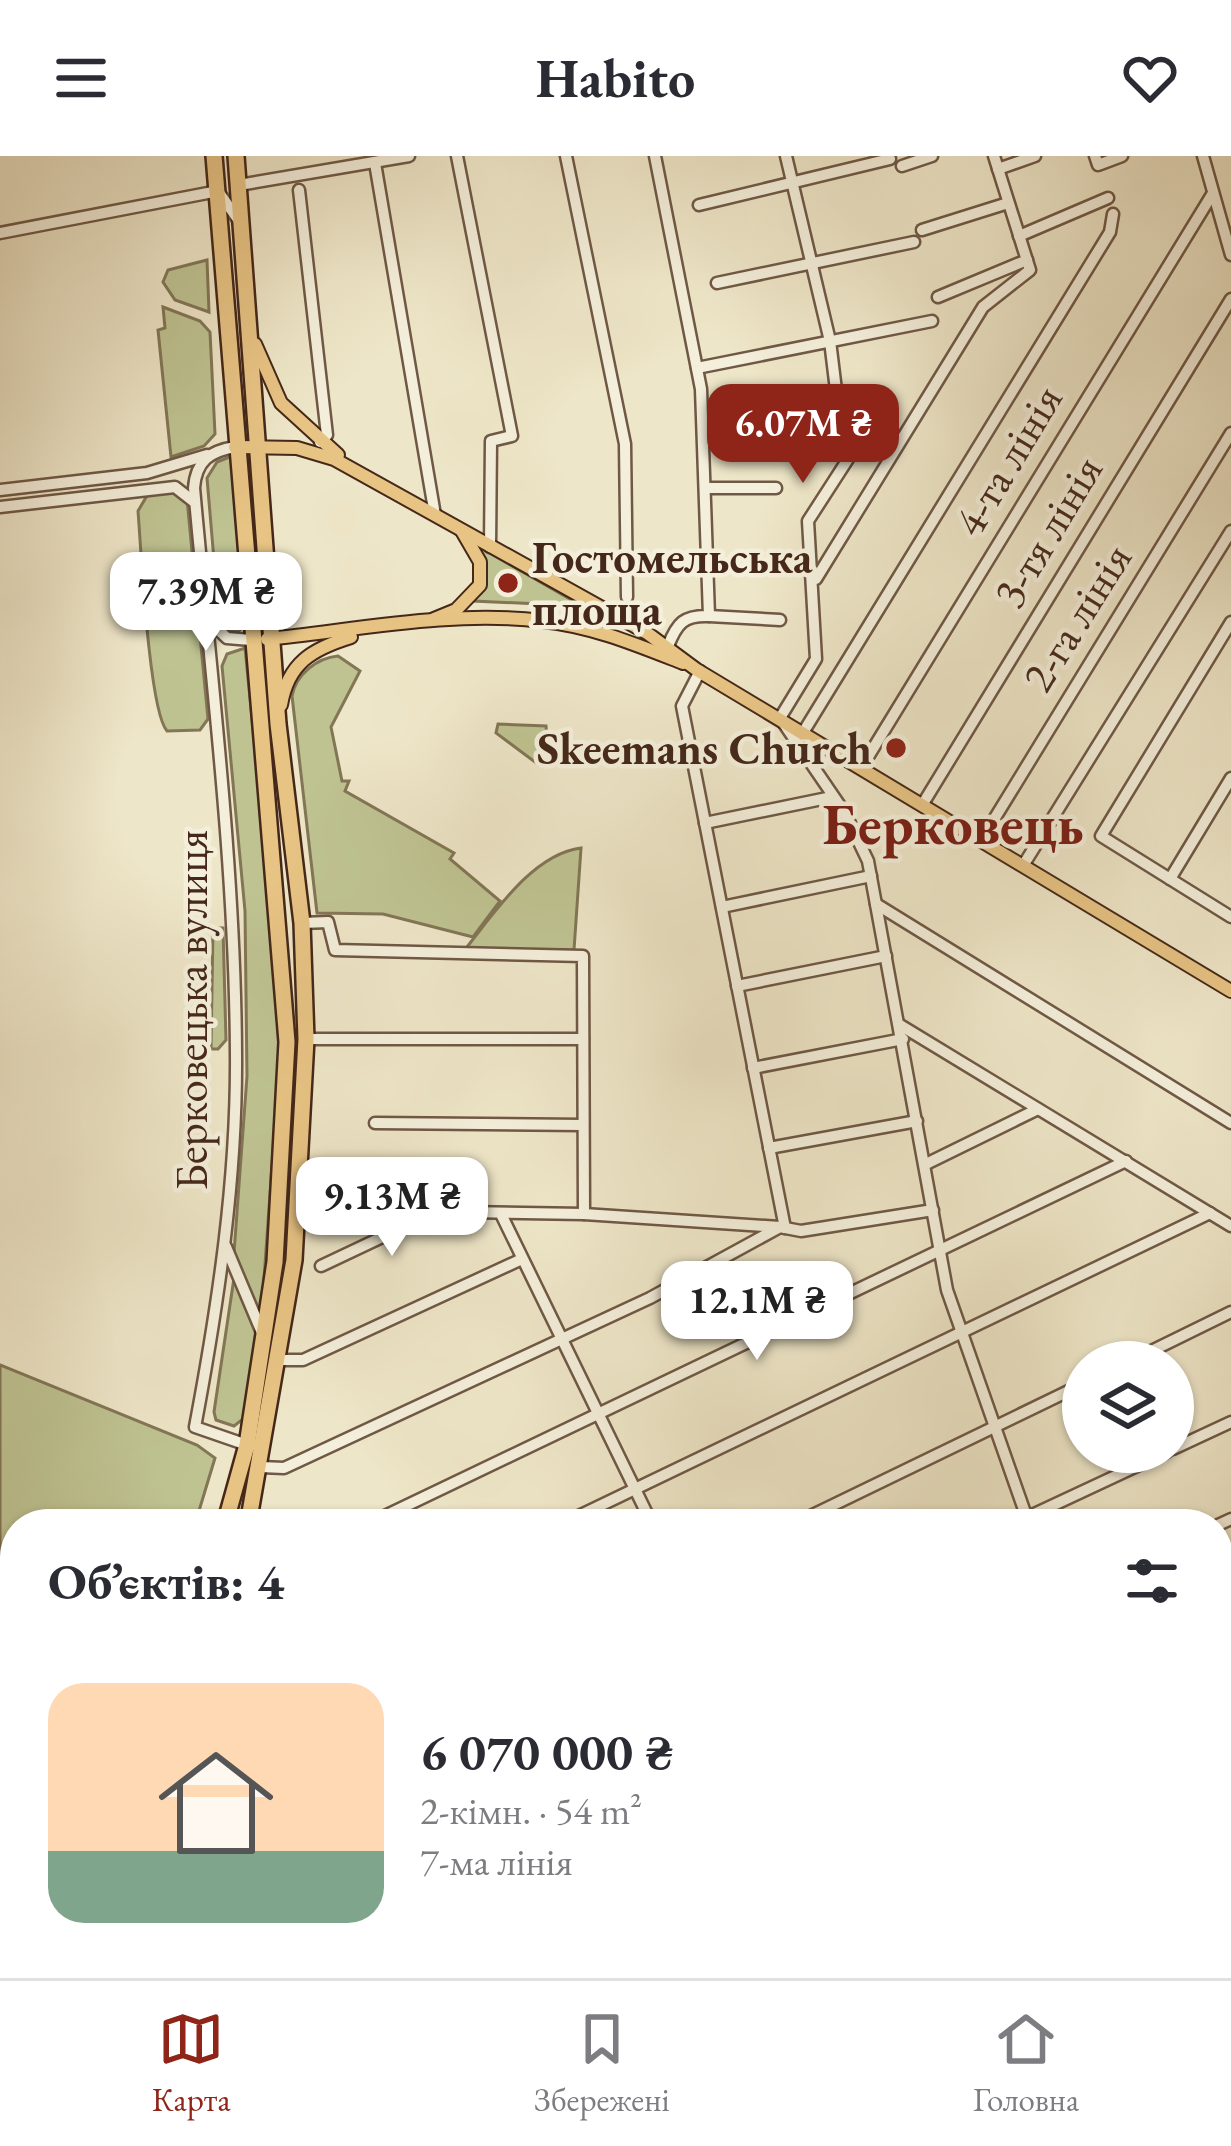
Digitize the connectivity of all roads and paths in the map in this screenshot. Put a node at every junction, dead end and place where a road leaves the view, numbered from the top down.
1 (214, 156) edge
2 (236, 156) edge
3 (409, 156) edge
4 (457, 156) edge
5 (566, 156) edge
6 (655, 156) edge
7 (786, 156) edge
8 (932, 156) edge
9 (994, 156) edge
10 (1036, 156) edge
11 (1122, 156) edge
12 (1203, 156) edge
13 (890, 159) dead end
14 (1096, 161) edge
15 (375, 163) junction
16 (902, 166) dead end
17 (998, 170) junction
18 (792, 182) junction
19 (239, 185) junction
20 (218, 190) junction
21 (299, 190) dead end
22 (1213, 193) junction
23 (1108, 198) dead end
24 (1008, 202) junction
25 (699, 205) dead end
26 (1113, 214) dead end
27 (242, 224) junction
28 (922, 230) dead end
29 (0, 233) edge
30 (1019, 236) junction
31 (914, 242) dead end
32 (1231, 255) edge
33 (812, 263) junction
34 (1029, 265) junction
35 (717, 283) dead end
36 (938, 297) dead end
37 (1231, 298) edge
38 (932, 321) dead end
39 (249, 322) junction
40 (830, 341) junction
41 (697, 368) junction
42 (836, 390) dead end
43 (879, 411) dead end
44 (1231, 433) edge
45 (320, 442) junction
46 (258, 446) junction
47 (236, 447) junction
48 (210, 454) junction
49 (351, 469) junction
50 (705, 488) junction
51 (776, 488) dead end
52 (0, 490) edge
53 (195, 505) junction
54 (0, 506) edge
55 (435, 515) junction
56 (462, 530) junction
57 (1231, 531) edge
58 (490, 547) junction
59 (814, 581) junction
60 (627, 597) dead end
61 (203, 607) junction
62 (709, 616) junction
63 (780, 620) dead end
64 (1231, 622) edge
65 (419, 624) junction
66 (377, 628) junction
67 (272, 638) junction
68 (244, 641) junction
69 (668, 646) junction
70 (698, 670) junction
71 (211, 682) junction
72 (779, 718) junction
73 (278, 724) junction
74 (803, 731) junction
75 (863, 765) junction
76 (1231, 778) edge
77 (832, 797) junction
78 (924, 802) junction
79 (705, 823) junction
80 (982, 838) junction
81 (1024, 864) junction
82 (871, 876) junction
83 (1170, 879) junction
84 (877, 904) junction
85 (722, 907) junction
86 (1231, 917) edge
87 (302, 923) junction
88 (886, 956) junction
89 (737, 986) junction
90 (1231, 991) edge
91 (900, 1024) junction
92 (306, 1039) junction
93 (583, 1039) junction
94 (903, 1040) junction
95 (753, 1068) junction
96 (1038, 1109) junction
97 (917, 1121) junction
98 (375, 1123) dead end
99 (1231, 1123) edge
100 (582, 1125) junction
101 (769, 1148) junction
102 (1126, 1161) junction
103 (926, 1164) junction
104 (299, 1210) junction
105 (933, 1210) junction
106 (420, 1212) junction
107 (1210, 1213) junction
108 (501, 1214) junction
109 (584, 1214) junction
110 (1231, 1226) edge
111 (782, 1227) junction
112 (225, 1244) junction
113 (940, 1251) junction
114 (522, 1258) junction
115 (322, 1266) dead end
116 (1231, 1312) edge
117 (960, 1334) junction
118 (560, 1338) junction
119 (265, 1339) junction
120 (1172, 1341) edge
121 (280, 1360) junction
122 (1062, 1394) edge
123 (596, 1413) junction
124 (1231, 1422) edge
125 (994, 1428) junction
126 (1194, 1440) edge
127 (247, 1444) junction
128 (263, 1459) junction
129 (1125, 1473) edge
130 (636, 1488) junction
131 (229, 1509) edge
132 (251, 1509) edge
133 (399, 1509) edge
134 (593, 1509) edge
135 (645, 1509) edge
136 (825, 1509) edge
137 (1024, 1509) edge
138 (1052, 1509) edge

1 - 20 highway
2 - 19 highway
3 - 15 street
4 - 58 street
5 - 60 street
6 - 41 street
7 - 18 street
8 - 16 street
9 - 17 street
10 - 17 street
11 - 14 street
12 - 22 street
13 - 18 street
15 - 19 street
15 - 55 street
17 - 24 street
18 - 25 street
18 - 33 street
19 - 27 highway
20 - 27 street
20 - 29 street
20 - 47 highway
21 - 45 street
22 - 32 street
22 - 75 street, 4-та лінія
23 - 30 street
24 - 28 street
24 - 30 street
26 - 74 street
27 - 39 highway
30 - 34 street
31 - 33 street
33 - 35 street
33 - 40 street
34 - 36 street
34 - 59 street
37 - 78 street, 3-тя лінія
38 - 40 street
39 - 45 main road
39 - 46 highway
40 - 41 street
40 - 42 street
41 - 50 street
43 - 59 street
44 - 80 street, 2-га лінія
45 - 49 main road
46 - 47 main road
46 - 49 main road
46 - 67 highway
47 - 48 street
47 - 68 highway
48 - 52 street
48 - 53 street, Берковецька вулиця
49 - 55 main road
50 - 51 street
50 - 62 street
53 - 54 street
53 - 61 street, Берковецька вулиця
55 - 56 main road
56 - 58 main road
56 - 65 main road
57 - 81 street
58 - 69 main road
59 - 72 street
61 - 68 street
61 - 71 street, Берковецька вулиця
62 - 63 street
62 - 69 street
64 - 83 street
65 - 66 main road
65 - 70 main road
66 - 67 main road
66 - 73 main road
67 - 68 main road
67 - 73 highway
68 - 71 street
68 - 119 highway
69 - 70 main road
70 - 72 main road
70 - 79 street
71 - 112 street, Берковецька вулиця
72 - 74 main road
72 - 77 street
73 - 87 highway
74 - 75 main road
75 - 78 main road
76 - 83 street
77 - 79 street
77 - 82 street
78 - 80 main road
79 - 85 street
80 - 81 main road
81 - 90 main road
82 - 84 street
82 - 85 street
83 - 86 street
84 - 88 street
84 - 99 street
85 - 89 street
87 - 92 highway
87 - 93 street
88 - 89 street
88 - 91 street
89 - 95 street
91 - 94 street
91 - 96 street
92 - 93 street
92 - 104 highway
93 - 100 street
94 - 95 street
94 - 97 street
95 - 101 street
96 - 102 street
96 - 103 street
97 - 101 street
97 - 103 street
98 - 100 street
100 - 109 street
101 - 111 street
102 - 107 street
102 - 113 street
103 - 105 street
104 - 106 street
104 - 121 highway
105 - 111 street
105 - 113 street
106 - 108 street
106 - 115 street
107 - 110 street
107 - 117 street
108 - 109 street
108 - 114 street
109 - 111 street
111 - 118 street
112 - 119 street
112 - 127 street, Берковецька вулиця
113 - 117 street
113 - 123 street
114 - 118 street
114 - 121 street
116 - 120 street
117 - 125 street
117 - 130 street
118 - 123 street
118 - 128 street
119 - 127 highway
121 - 128 highway
122 - 125 street
123 - 130 street
123 - 133 street
124 - 126 street
125 - 136 street
125 - 137 street
127 - 128 street
127 - 131 highway
128 - 132 highway
129 - 138 street
130 - 134 street
130 - 135 street

